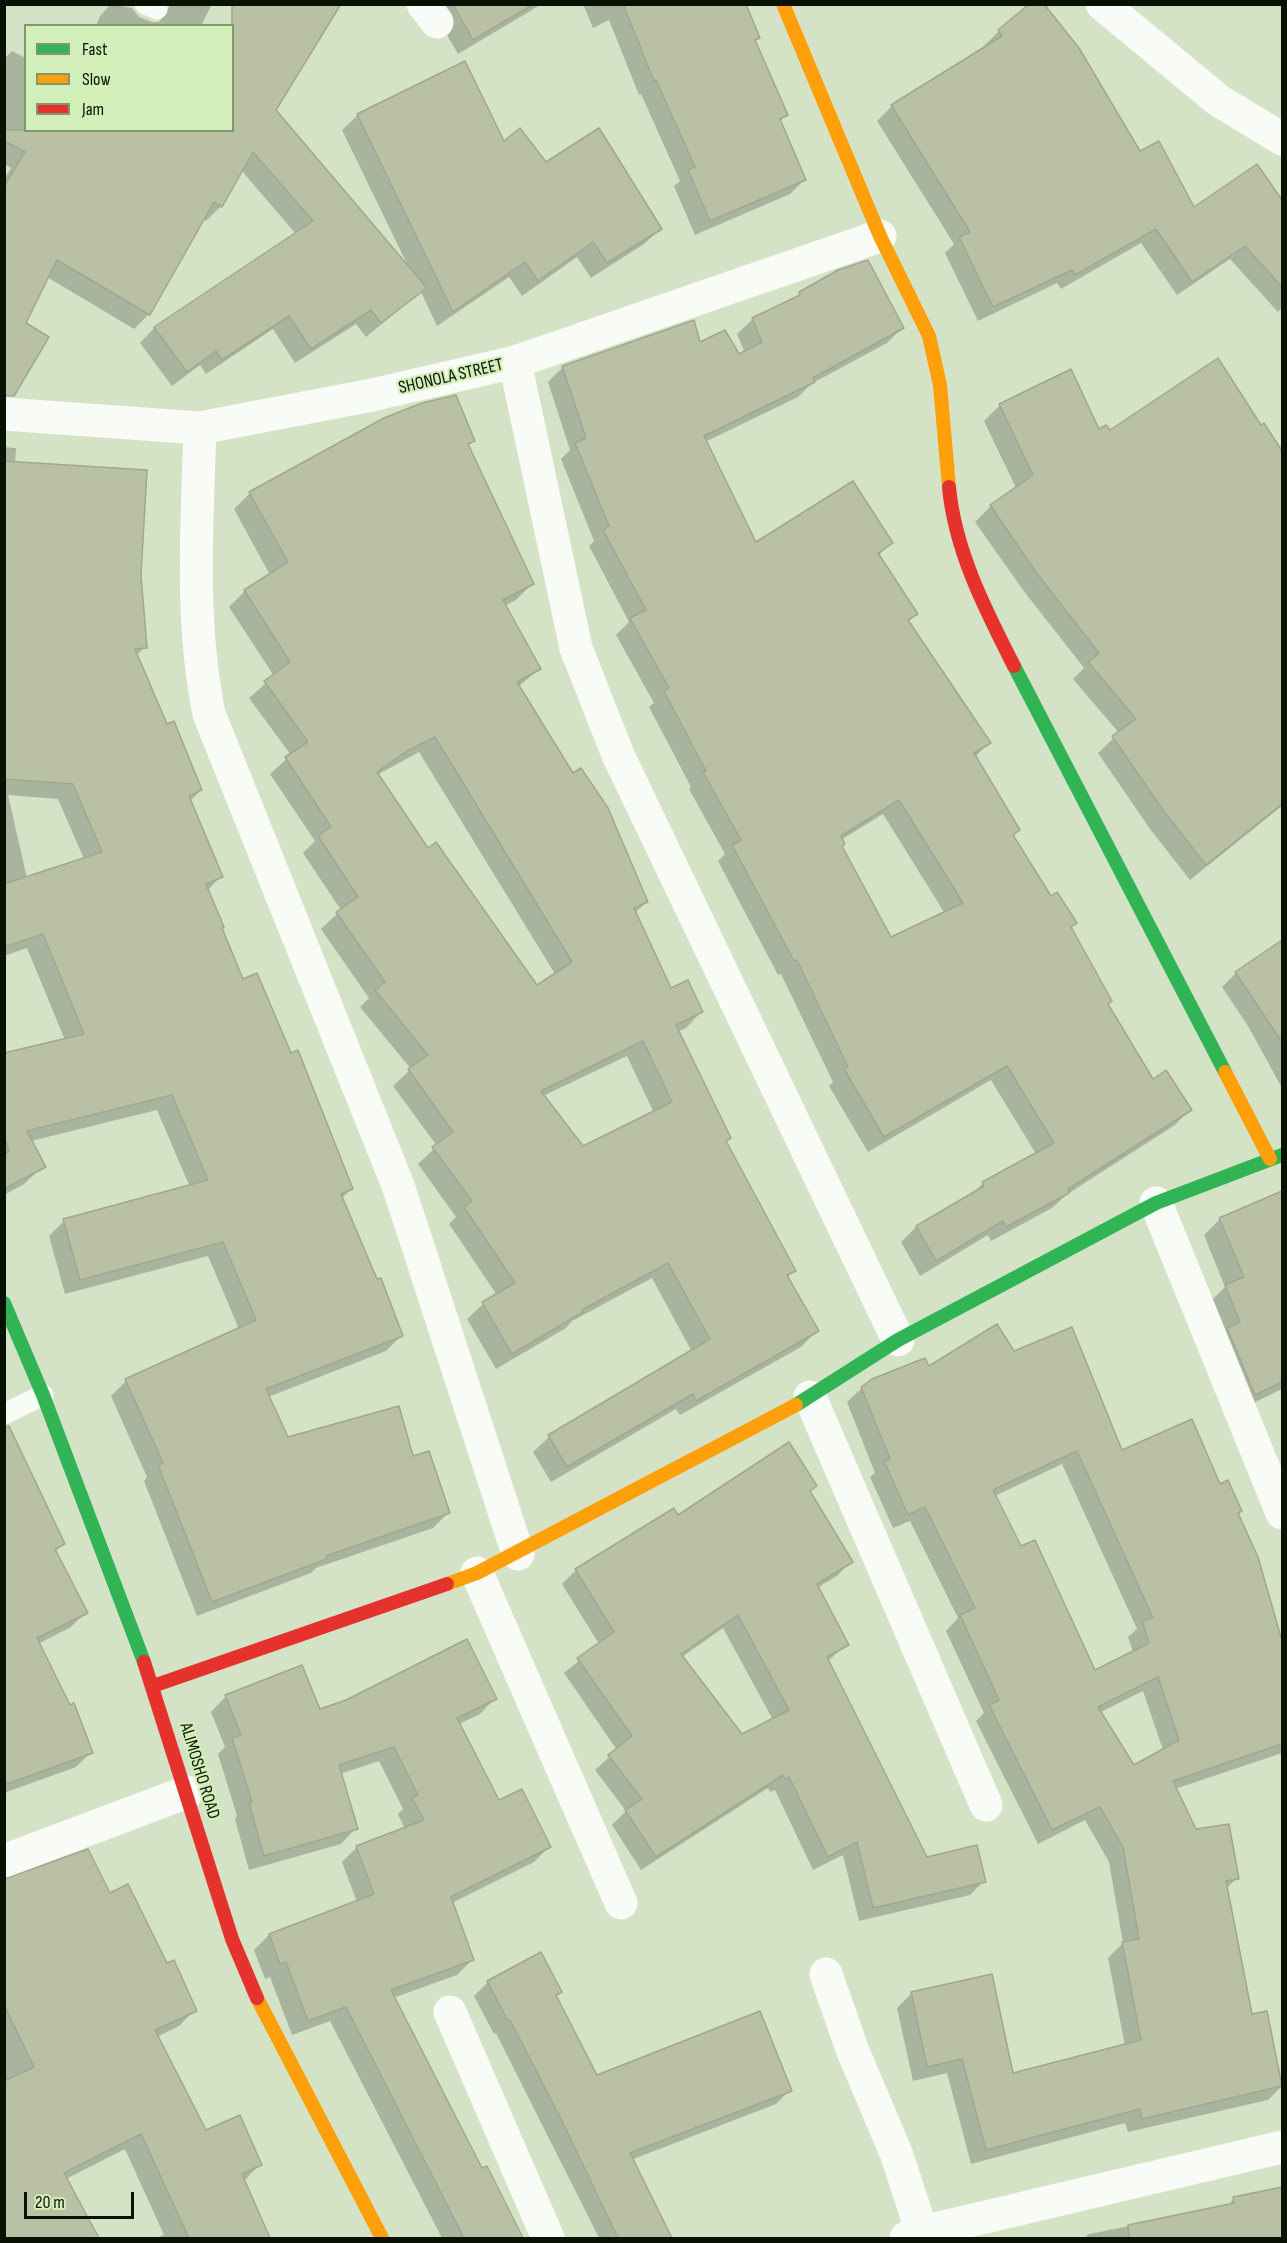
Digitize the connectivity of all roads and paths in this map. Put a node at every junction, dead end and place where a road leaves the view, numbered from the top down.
1 (783, 4) edge
2 (1102, 4) edge
3 (1282, 139) edge
4 (880, 236) junction
5 (514, 362) junction
6 (4, 414) edge
7 (200, 428) junction
8 (1276, 1157) edge
9 (1156, 1203) junction
10 (4, 1303) edge
11 (898, 1340) junction
12 (43, 1395) junction
13 (810, 1397) junction
14 (4, 1414) edge
15 (1282, 1513) edge
16 (518, 1554) junction
17 (477, 1574) junction
18 (153, 1686) junction
19 (187, 1792) junction
20 (986, 1805) dead end
21 (4, 1861) edge
22 (621, 1903) dead end
23 (826, 1974) dead end
24 (450, 2012) dead end
25 (1282, 2147) edge
26 (914, 2235) edge
27 (382, 2238) edge
28 (548, 2238) edge

1 - 4 street
2 - 3 street
4 - 5 street, SHONOLA STREET
4 - 8 street
5 - 7 street, SHONOLA STREET
5 - 11 street
6 - 7 street, SHONOLA STREET
7 - 16 street
8 - 9 street
9 - 11 street
9 - 15 street
10 - 12 street, ALIMOSHO ROAD
11 - 13 street
12 - 14 lane
12 - 18 street, ALIMOSHO ROAD
13 - 16 street
13 - 20 street
16 - 17 street
17 - 18 street
17 - 22 street
18 - 19 street, ALIMOSHO ROAD
19 - 21 street
19 - 27 street, ALIMOSHO ROAD
23 - 26 street
24 - 28 street
25 - 26 street

